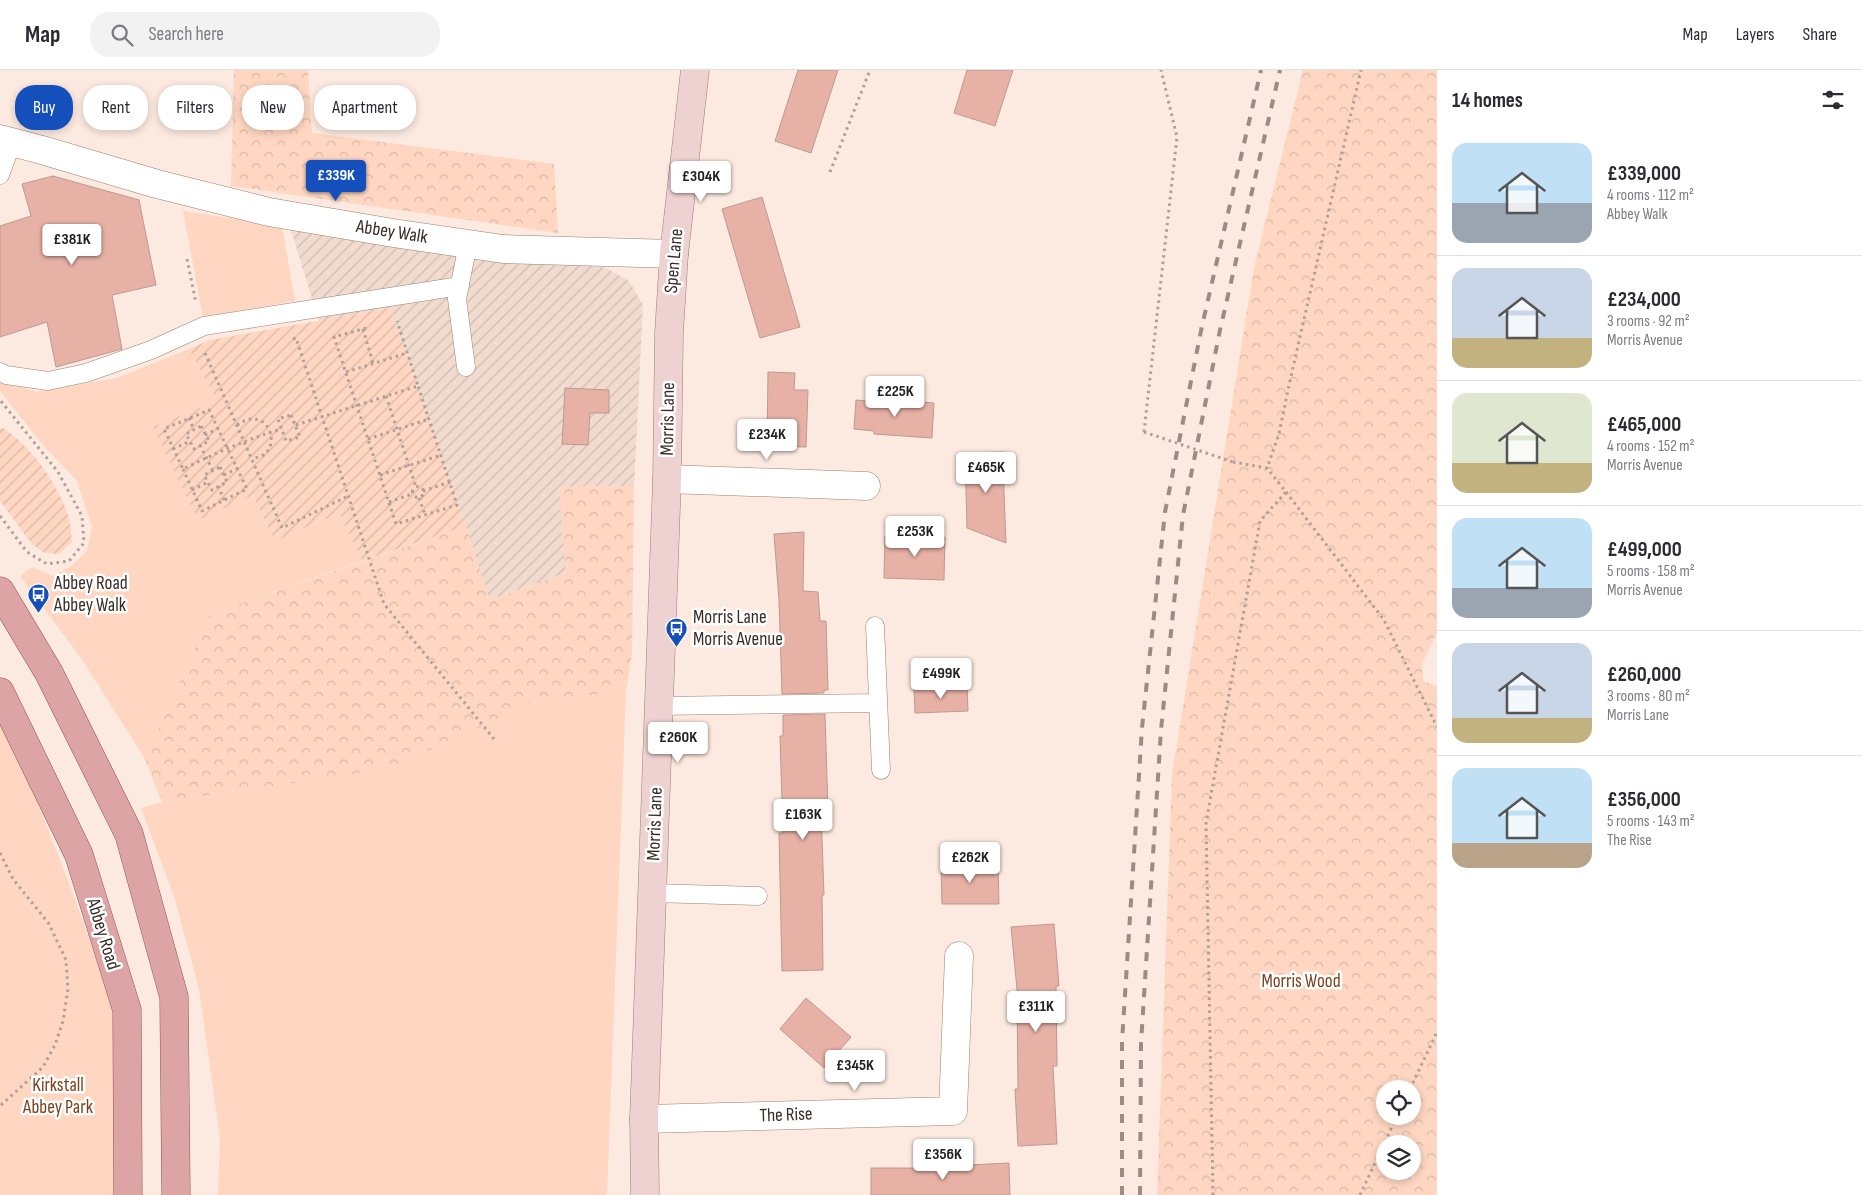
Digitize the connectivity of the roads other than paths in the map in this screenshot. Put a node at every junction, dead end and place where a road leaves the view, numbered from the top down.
1 (695, 70) edge
2 (6, 140) edge
3 (0, 175) edge
4 (468, 244) junction
5 (674, 254) junction
6 (460, 286) junction
7 (669, 333) joint
8 (466, 366) dead end
9 (0, 372) edge
10 (667, 478) junction
11 (866, 486) dead end
12 (0, 591) edge
13 (875, 626) dead end
14 (0, 692) edge
15 (878, 703) junction
16 (659, 706) junction
17 (881, 770) dead end
18 (652, 893) junction
19 (758, 896) dead end
20 (960, 956) dead end
21 (644, 1119) junction
22 (128, 1195) edge
23 (176, 1195) edge
24 (645, 1195) edge

1 - 5 street, Spen Lane
2 - 3 lane
2 - 4 street, Abbey Walk
4 - 5 street, Abbey Walk
4 - 6 lane
5 - 7 street, Spen Lane
6 - 8 lane
6 - 9 lane
7 - 10 street, Morris Lane
10 - 11 street
10 - 16 street, Morris Lane
12 - 23 main road
13 - 15 lane
14 - 22 main road, Abbey Road
15 - 16 lane
15 - 17 lane
16 - 18 street, Morris Lane
18 - 19 lane
18 - 21 street, Morris Lane
20 - 21 street, The Rise
21 - 24 street, Morris Lane

